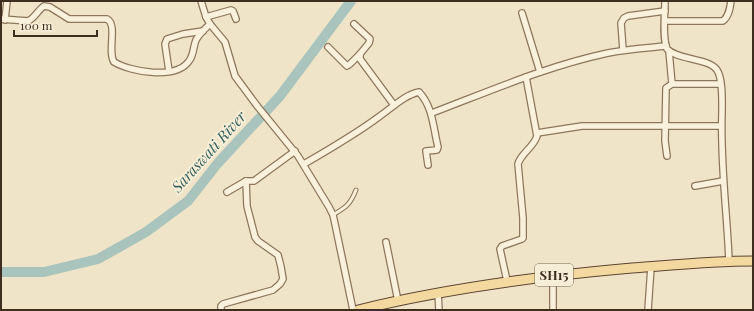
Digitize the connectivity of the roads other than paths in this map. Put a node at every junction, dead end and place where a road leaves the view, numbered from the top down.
1 (7, 1) edge
2 (202, 1) edge
3 (665, 1) edge
4 (731, 1) edge
5 (665, 11) junction
6 (522, 13) dead end
7 (206, 17) junction
8 (3, 19) edge
9 (236, 19) dead end
10 (665, 22) junction
11 (210, 24) junction
12 (354, 24) dead end
13 (203, 31) junction
14 (328, 47) dead end
15 (668, 48) junction
16 (623, 50) junction
17 (360, 54) junction
18 (169, 71) junction
19 (540, 72) junction
20 (526, 77) junction
21 (672, 84) junction
22 (720, 84) junction
23 (394, 105) junction
24 (432, 113) junction
25 (665, 125) junction
26 (721, 126) junction
27 (537, 133) junction
28 (295, 152) junction
29 (666, 156) dead end
30 (304, 164) junction
31 (428, 165) dead end
32 (246, 181) junction
33 (723, 181) junction
34 (695, 186) dead end
35 (356, 190) dead end
36 (227, 192) dead end
37 (333, 215) junction
38 (386, 242) dead end
39 (729, 261) junction
40 (753, 261) edge
41 (651, 266) junction
42 (553, 275) junction
43 (507, 282) junction
44 (438, 293) junction
45 (398, 301) junction
46 (370, 309) edge
47 (221, 310) edge
48 (353, 310) edge
49 (358, 310) edge
50 (439, 310) edge
51 (553, 310) edge
52 (648, 310) edge

1 - 8 street
2 - 7 street
3 - 5 street
4 - 10 street
5 - 10 street
5 - 16 street
6 - 19 street
7 - 9 street
7 - 11 street
8 - 18 street
10 - 15 street
11 - 13 street
11 - 28 street
12 - 17 street
13 - 18 street
13 - 18 street
14 - 17 street
15 - 16 street
15 - 21 street
15 - 22 street
16 - 19 street
17 - 23 street
19 - 20 street
20 - 24 street
20 - 27 street
21 - 22 street
21 - 25 street
22 - 26 street
23 - 24 street
23 - 30 street
24 - 31 street
25 - 26 street
25 - 27 street
25 - 29 street
26 - 33 street
27 - 43 street
28 - 30 street
28 - 32 street
30 - 37 street
32 - 36 street
32 - 47 street
33 - 34 street
33 - 39 street
35 - 37 lane
37 - 48 street
38 - 45 street
39 - 40 main road, SH15
39 - 41 main road, SH15
41 - 42 main road, SH15
41 - 52 street
42 - 43 main road, SH15
42 - 51 street
43 - 44 main road, SH15
44 - 45 main road, SH15
44 - 50 street
45 - 46 main road, SH15
46 - 49 main road, SH15

